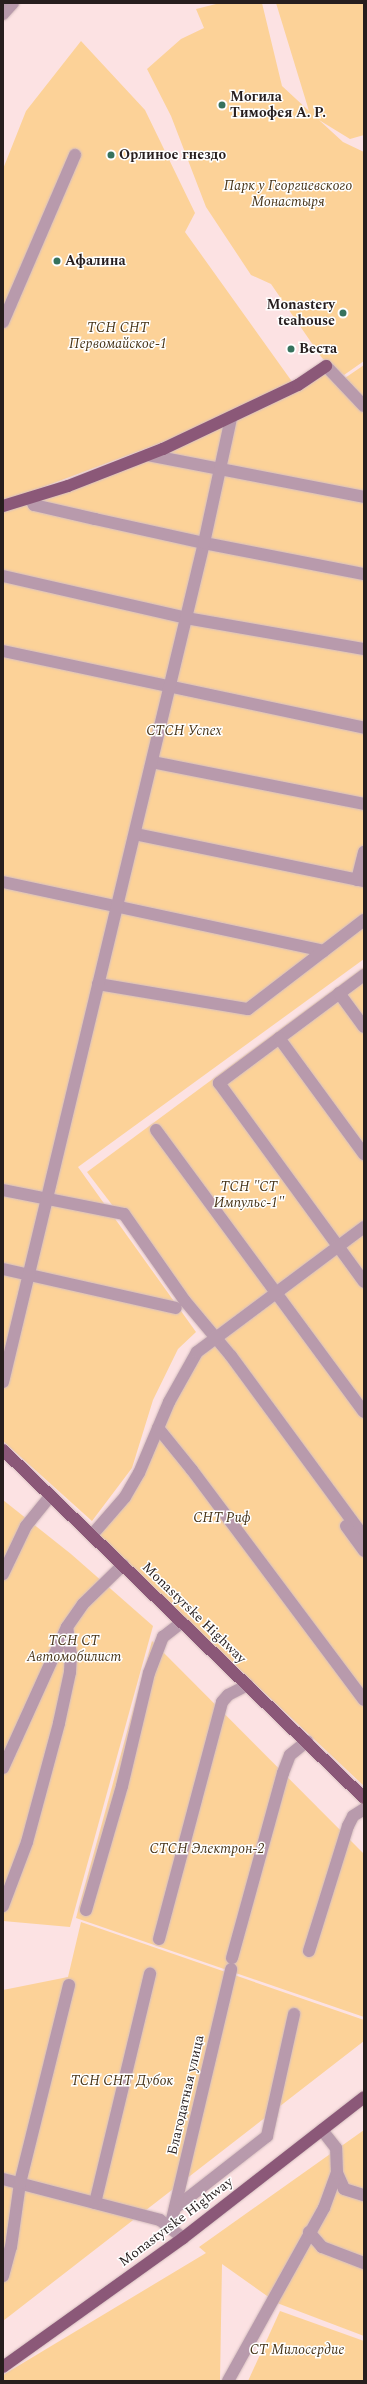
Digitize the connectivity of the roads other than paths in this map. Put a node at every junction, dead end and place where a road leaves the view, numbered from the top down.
1 (13, 3) edge
2 (3, 14) edge
3 (75, 155) dead end
4 (3, 322) edge
5 (326, 366) joint
6 (364, 406) edge
7 (231, 418) junction
8 (148, 455) junction
9 (221, 470) junction
10 (364, 497) edge
11 (30, 498) junction
12 (3, 506) edge
13 (204, 544) junction
14 (364, 574) edge
15 (3, 576) edge
16 (186, 618) junction
17 (364, 649) edge
18 (3, 651) edge
19 (169, 686) junction
20 (364, 728) edge
21 (152, 762) junction
22 (364, 804) edge
23 (135, 834) junction
24 (364, 852) edge
25 (361, 880) edge
26 (3, 882) edge
27 (116, 905) junction
28 (364, 920) edge
29 (324, 951) junction
30 (364, 975) edge
31 (98, 984) junction
32 (339, 993) junction
33 (364, 1027) edge
34 (279, 1038) junction
35 (156, 1130) dead end
36 (364, 1154) edge
37 (3, 1190) edge
38 (45, 1199) junction
39 (364, 1226) edge
40 (338, 1246) junction
41 (3, 1269) edge
42 (29, 1275) junction
43 (364, 1282) edge
44 (275, 1293) junction
45 (176, 1308) dead end
46 (215, 1336) junction
47 (231, 1356) junction
48 (3, 1382) edge
49 (364, 1412) edge
50 (158, 1428) junction
51 (3, 1450) edge
52 (50, 1496) junction
53 (92, 1536) junction
54 (364, 1537) edge
55 (364, 1551) edge
56 (123, 1565) junction
57 (3, 1574) edge
58 (182, 1622) junction
59 (67, 1627) junction
60 (248, 1685) junction
61 (364, 1700) edge
62 (307, 1741) junction
63 (3, 1768) edge
64 (364, 1798) edge
65 (364, 1809) edge
66 (3, 1906) edge
67 (86, 1910) dead end
68 (159, 1940) dead end
69 (310, 1951) dead end
70 (150, 1974) dead end
71 (69, 1985) dead end
72 (294, 2014) dead end
73 (364, 2097) edge
74 (322, 2130) junction
75 (337, 2173) junction
76 (3, 2179) edge
77 (20, 2182) junction
78 (364, 2195) edge
79 (95, 2203) junction
80 (175, 2208) junction
81 (170, 2228) junction
82 (309, 2232) junction
83 (183, 2238) junction
84 (364, 2262) edge
85 (3, 2276) edge
86 (3, 2367) edge
87 (228, 2381) edge

1 - 2 street
3 - 4 street
5 - 6 street
5 - 7 main road
7 - 8 main road
7 - 9 street
8 - 9 street
8 - 11 main road
9 - 10 street
9 - 13 street
11 - 12 main road
11 - 13 street
13 - 14 street
13 - 16 street
15 - 16 street
16 - 17 street
16 - 19 street
18 - 19 street
19 - 20 street
19 - 21 street
21 - 22 street
21 - 23 street
23 - 25 street
23 - 27 street
24 - 25 street
26 - 27 street
27 - 29 street
27 - 31 street
28 - 29 street
29 - 31 street
30 - 32 street
31 - 38 street
32 - 33 street
32 - 34 street
34 - 36 street
34 - 40 street
35 - 44 street
37 - 38 street
38 - 42 street
38 - 46 street
39 - 40 street
40 - 43 street
40 - 44 street
41 - 42 street
42 - 45 street
42 - 48 street
44 - 46 street
44 - 49 street
46 - 47 street
46 - 50 street
47 - 54 street
47 - 55 street
50 - 53 street
50 - 61 street
51 - 52 main road, Monastyrske Highway
52 - 53 main road, Monastyrske Highway
52 - 57 street
53 - 56 main road, Monastyrske Highway
56 - 58 main road, Monastyrske Highway
56 - 59 street
58 - 60 main road, Monastyrske Highway
58 - 67 street
59 - 63 street
59 - 66 street
60 - 62 main road, Monastyrske Highway
60 - 68 street
62 - 64 main road, Monastyrske Highway
62 - 80 street, Благодатная улица
65 - 69 street
70 - 79 street
71 - 77 street
72 - 80 street
73 - 74 main road, Monastyrske Highway
74 - 75 street
74 - 83 main road, Monastyrske Highway
75 - 78 street
75 - 82 street
76 - 77 street
77 - 79 street
77 - 85 street
79 - 81 street
80 - 81 street, Благодатная улица
81 - 83 street
82 - 84 street
82 - 87 street
83 - 86 main road, Monastyrske Highway

